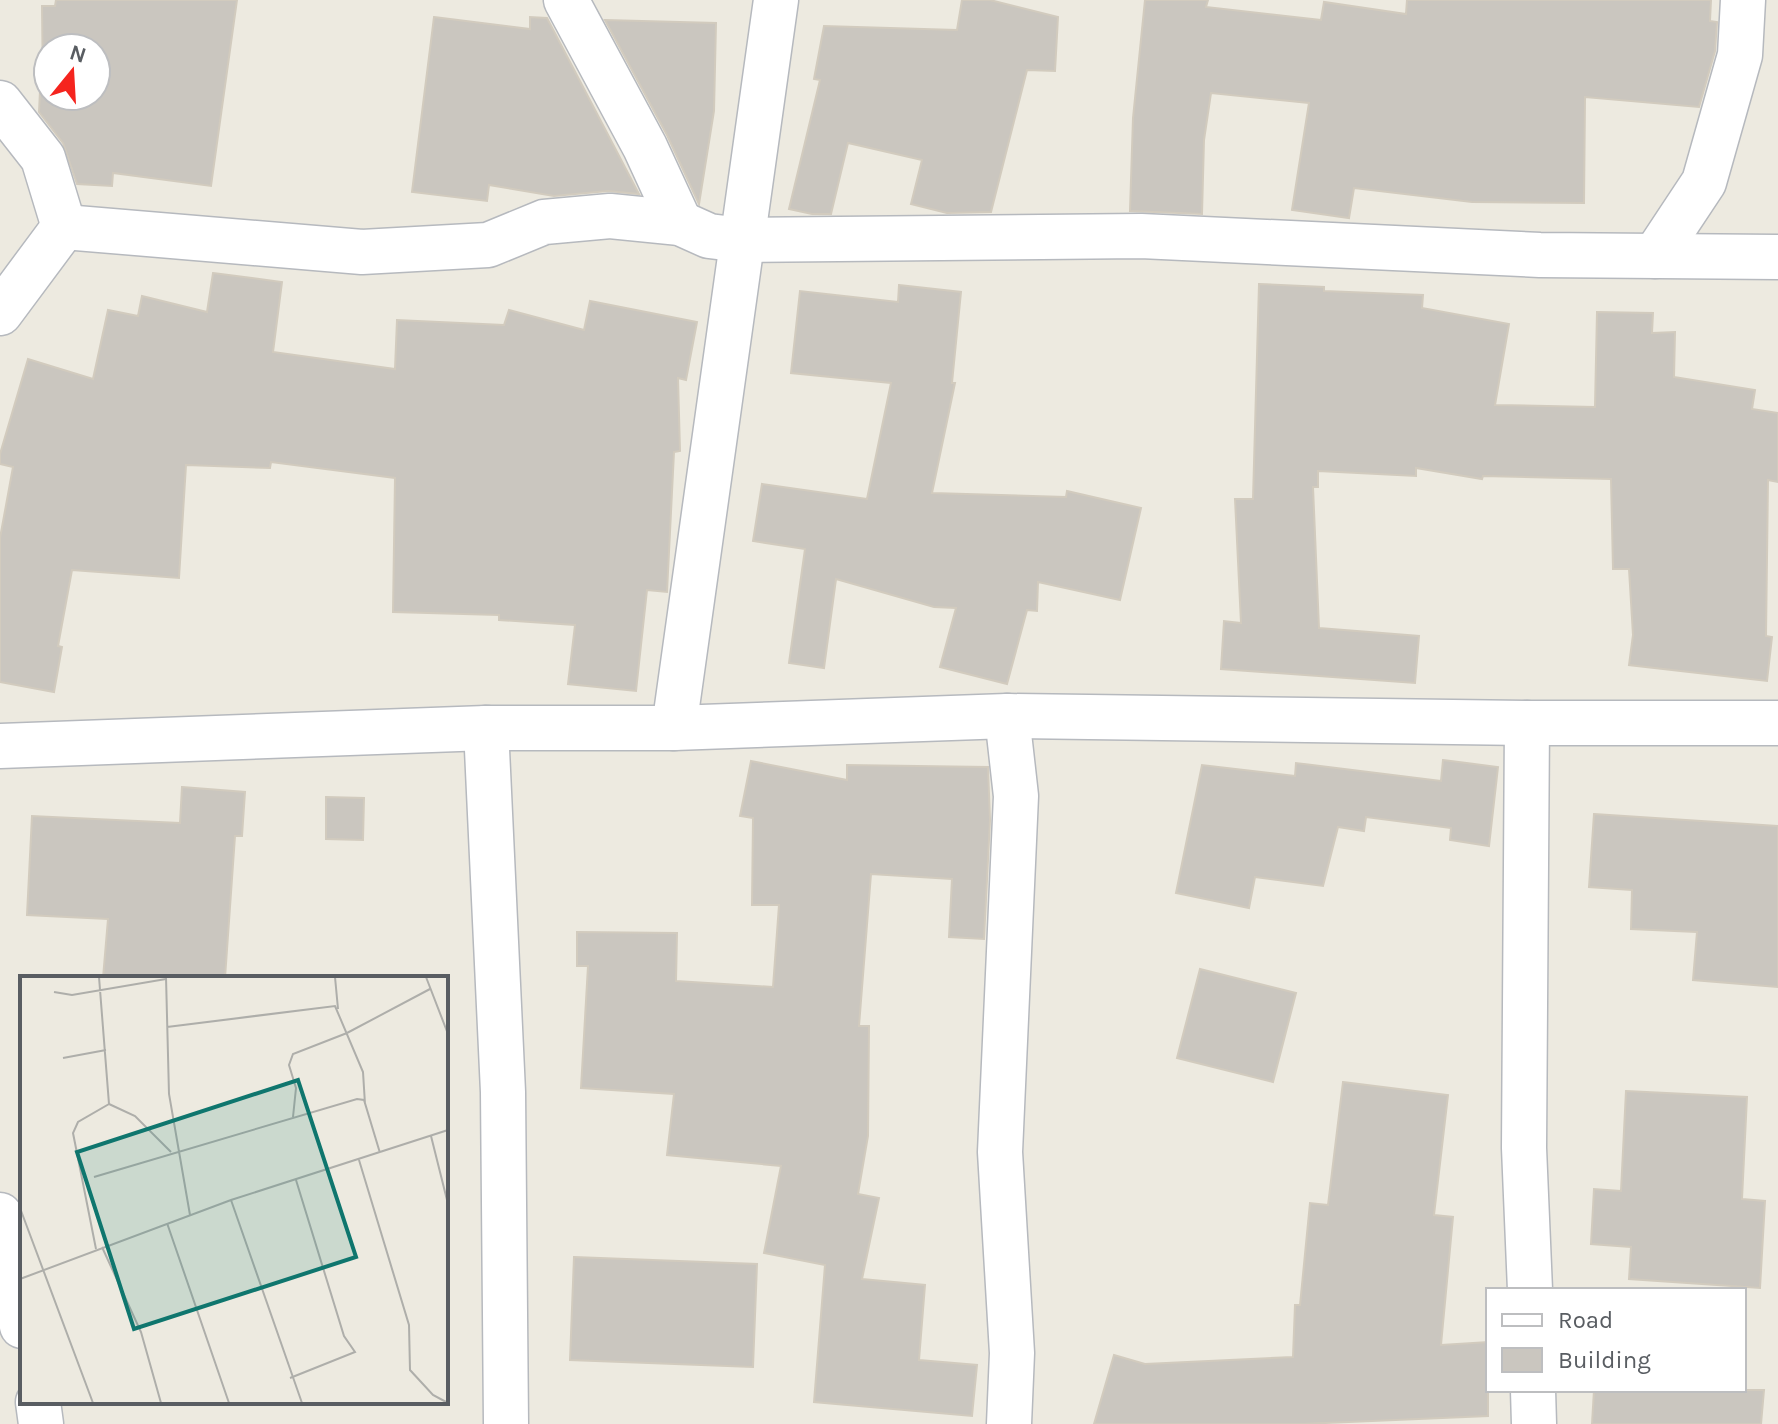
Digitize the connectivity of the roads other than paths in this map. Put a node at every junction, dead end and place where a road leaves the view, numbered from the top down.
1 (566, 0) edge
2 (776, 0) edge
3 (1743, 0) edge
4 (0, 103) edge
5 (680, 223) junction
6 (64, 227) junction
7 (742, 240) junction
8 (1655, 256) junction
9 (1778, 257) edge
10 (0, 313) edge
11 (1007, 716) junction
12 (1527, 723) junction
13 (1778, 723) edge
14 (486, 728) junction
15 (674, 728) junction
16 (0, 746) edge
17 (0, 1215) edge
18 (1530, 1288) edge
19 (20, 1316) edge
20 (1533, 1392) edge
21 (38, 1404) edge
22 (41, 1424) edge
23 (506, 1424) edge
24 (1009, 1424) edge
25 (1534, 1424) edge

1 - 5 street
2 - 7 street
3 - 8 street
4 - 6 street
5 - 6 street
5 - 7 street
6 - 10 street
7 - 8 street
7 - 15 street
8 - 9 street
11 - 12 street
11 - 15 street
11 - 24 street
12 - 13 street
12 - 18 street
14 - 15 street
14 - 16 street
14 - 23 street
17 - 19 street
20 - 25 street
21 - 22 street

